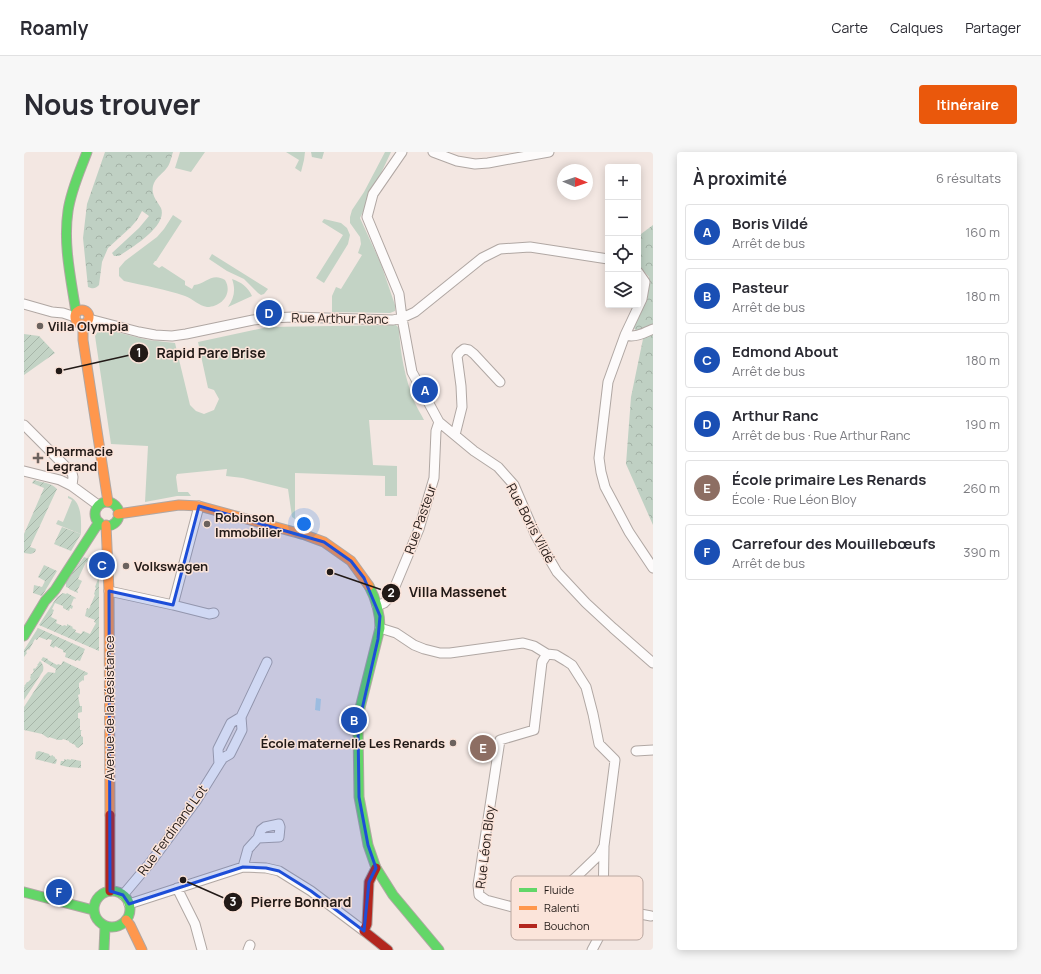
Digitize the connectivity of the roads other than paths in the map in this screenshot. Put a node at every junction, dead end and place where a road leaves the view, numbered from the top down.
1 (87, 152) edge
2 (93, 152) edge
3 (402, 152) edge
4 (549, 152) edge
5 (438, 153) edge
6 (76, 254) dead end
7 (605, 258) edge
8 (79, 271) dead end
9 (641, 276) edge
10 (641, 301) edge
11 (24, 304) edge
12 (638, 308) edge
13 (78, 313) junction
14 (402, 318) junction
15 (86, 322) junction
16 (653, 329) edge
17 (625, 335) junction
18 (500, 382) dead end
19 (439, 422) junction
20 (24, 425) edge
21 (455, 435) junction
22 (24, 470) edge
23 (72, 486) junction
24 (108, 502) junction
25 (98, 505) junction
26 (198, 506) junction
27 (118, 514) junction
28 (103, 524) junction
29 (653, 568) edge
30 (109, 591) junction
31 (173, 605) junction
32 (377, 606) junction
33 (214, 613) dead end
34 (380, 628) junction
35 (24, 636) edge
36 (547, 654) junction
37 (267, 662) dead end
38 (653, 663) edge
39 (241, 717) junction
40 (653, 750) edge
41 (636, 751) dead end
42 (219, 764) junction
43 (258, 838) dead end
44 (604, 846) junction
45 (243, 867) junction
46 (376, 868) junction
47 (577, 876) edge
48 (604, 876) edge
49 (177, 888) junction
50 (110, 891) junction
51 (24, 892) edge
52 (123, 895) junction
53 (129, 904) junction
54 (511, 907) edge
55 (94, 910) junction
56 (643, 914) edge
57 (651, 916) dead end
58 (126, 920) junction
59 (105, 926) junction
60 (364, 931) junction
61 (597, 940) edge
62 (104, 950) edge
63 (142, 950) edge
64 (202, 950) edge
65 (388, 950) edge
66 (439, 950) edge
67 (592, 950) edge

1 - 13 main road
2 - 6 main road
3 - 14 street
4 - 5 street
7 - 14 street
8 - 13 main road
9 - 10 street
11 - 13 street
12 - 17 street
13 - 15 main road
13 - 15 main road
14 - 15 street, Rue Arthur Ranc
14 - 19 street
15 - 24 main road
16 - 17 street
17 - 29 street
18 - 21 street
19 - 21 street, Rue Boris Vildé
19 - 32 street, Rue Pasteur
20 - 23 street
21 - 38 street, Rue Boris Vildé
22 - 23 street
23 - 25 street
24 - 25 main road
24 - 27 main road
25 - 28 main road
26 - 27 main road
26 - 31 street
26 - 32 main road
27 - 28 main road
28 - 30 main road, Avenue de la Résistance
28 - 35 main road
30 - 31 street
30 - 50 main road, Avenue de la Résistance
31 - 33 street
32 - 34 main road
34 - 36 street
34 - 46 main road
36 - 44 street, Rue Léon Bloy
36 - 54 street, Rue Léon Bloy
37 - 39 street, Rue Ferdinand Lot
39 - 42 street, Rue Ferdinand Lot
39 - 42 street, Rue Ferdinand Lot
40 - 41 street
42 - 52 street, Rue Ferdinand Lot
43 - 45 street
44 - 47 street, Rue Léon Bloy
44 - 48 street
45 - 49 street
45 - 60 street
46 - 60 main road
46 - 66 main road
49 - 53 street
49 - 64 street
50 - 52 main road
50 - 55 main road
51 - 55 main road
52 - 53 main road
53 - 58 main road
55 - 59 main road
56 - 57 street
58 - 59 main road
58 - 63 main road
59 - 62 main road
60 - 65 main road
61 - 67 street

